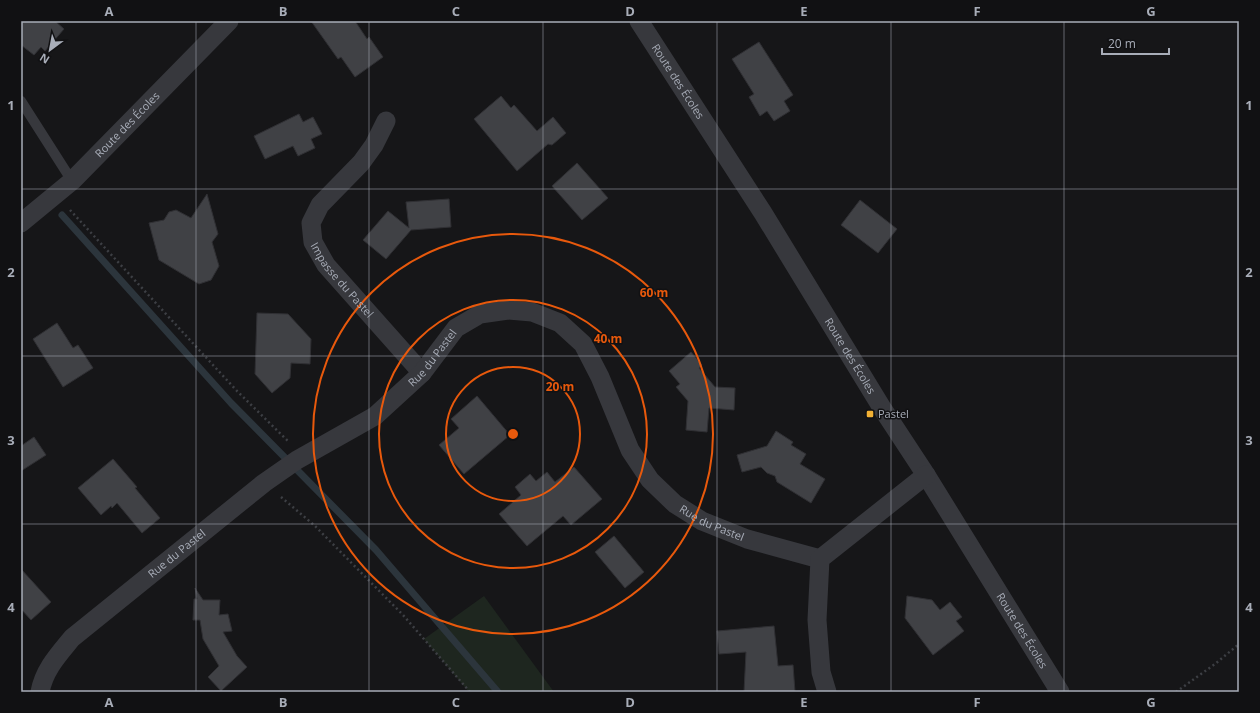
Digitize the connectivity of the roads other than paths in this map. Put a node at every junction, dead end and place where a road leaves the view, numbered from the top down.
1 (229, 21) edge
2 (640, 21) edge
3 (21, 101) edge
4 (386, 121) dead end
5 (72, 181) junction
6 (21, 223) edge
7 (422, 373) junction
8 (926, 475) junction
9 (820, 559) junction
10 (40, 692) edge
11 (827, 692) edge
12 (1060, 692) edge

1 - 5 street, Route des Écoles
2 - 8 street, Route des Écoles
3 - 5 lane
4 - 7 street, Impasse du Pastel
5 - 6 street, Route des Écoles
7 - 9 street, Rue du Pastel
7 - 10 street, Rue du Pastel
8 - 9 street
8 - 12 street, Route des Écoles
9 - 11 street

